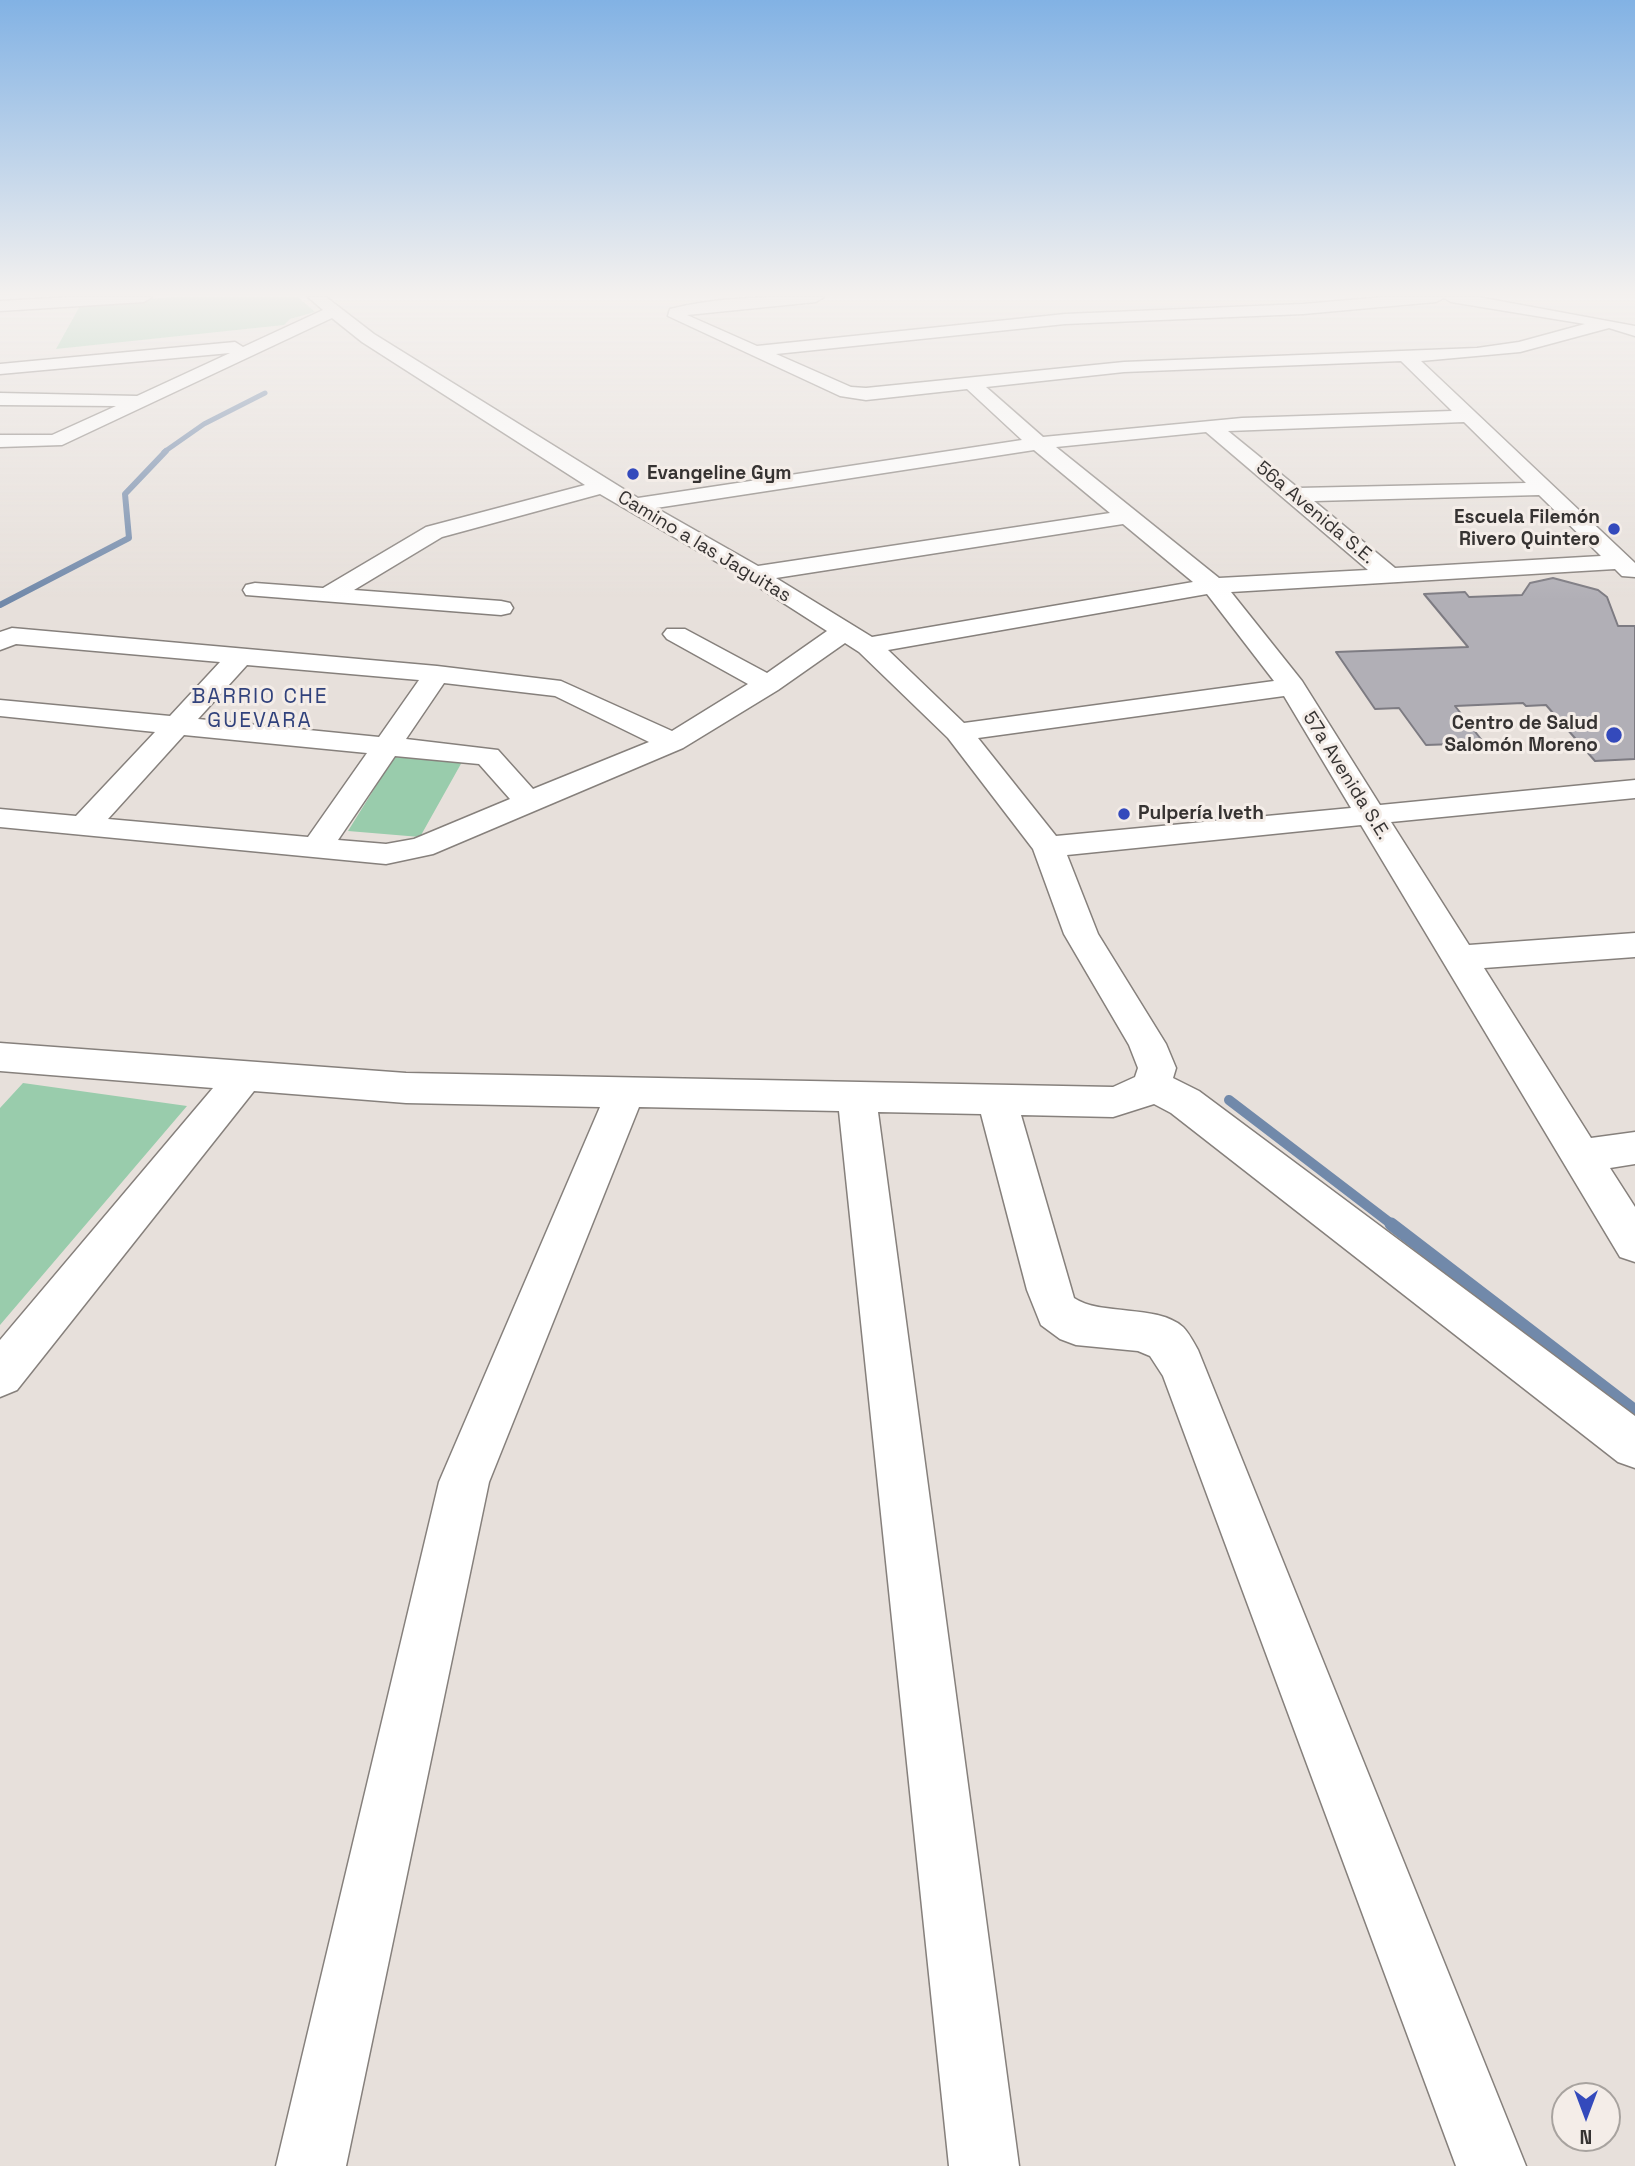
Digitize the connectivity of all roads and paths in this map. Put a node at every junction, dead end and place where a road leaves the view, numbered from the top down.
1 (148, 398) edge
2 (463, 398) edge
3 (988, 398) edge
4 (1450, 398) edge
5 (0, 399) edge
6 (144, 400) junction
7 (1469, 416) junction
8 (1210, 426) junction
9 (0, 441) edge
10 (1039, 444) junction
11 (603, 487) junction
12 (1541, 489) junction
13 (1293, 495) junction
14 (638, 505) junction
15 (1131, 516) junction
16 (1627, 569) edge
17 (754, 574) junction
18 (1388, 574) junction
19 (1213, 586) junction
20 (255, 590) dead end
21 (326, 596) junction
22 (501, 608) dead end
23 (676, 634) dead end
24 (856, 639) junction
25 (0, 642) edge
26 (239, 658) junction
27 (437, 674) junction
28 (768, 684) junction
29 (1292, 687) junction
30 (0, 708) edge
31 (177, 725) junction
32 (958, 732) junction
33 (673, 742) junction
34 (387, 746) junction
35 (1635, 789) edge
36 (530, 804) junction
37 (1369, 813) junction
38 (0, 818) edge
39 (83, 827) junction
40 (1048, 847) junction
41 (316, 848) junction
42 (1635, 945) edge
43 (1458, 958) junction
44 (0, 1057) edge
45 (246, 1074) junction
46 (1152, 1086) junction
47 (626, 1092) junction
48 (857, 1097) junction
49 (997, 1100) junction
50 (1635, 1148) edge
51 (1578, 1156) junction
52 (1635, 1244) edge
53 (0, 1375) edge
54 (1635, 1445) edge
55 (311, 2166) edge
56 (984, 2166) edge
57 (1491, 2166) edge

1 - 6 street
2 - 11 street, Camino a las Jaguitas
3 - 10 street, 57a Avenida S.E.
4 - 7 street
5 - 6 street
6 - 9 street
7 - 8 street
7 - 12 street
8 - 10 street
8 - 13 street, 56a Avenida S.E.
10 - 14 street
10 - 15 street, 57a Avenida S.E.
11 - 14 street, Camino a las Jaguitas
11 - 21 street
12 - 13 street
12 - 16 street
13 - 18 street, 56a Avenida S.E.
14 - 17 street, Camino a las Jaguitas
15 - 17 street
15 - 19 street, 57a Avenida S.E.
16 - 18 street
17 - 24 street, Camino a las Jaguitas
18 - 19 street
19 - 24 street
19 - 29 street, 57a Avenida S.E.
20 - 21 street
21 - 22 street
23 - 28 street
24 - 28 street
24 - 32 street, Camino a las Jaguitas
25 - 26 street
26 - 27 street
26 - 31 street
27 - 33 street
27 - 34 street
28 - 33 street
29 - 32 street
29 - 37 street, 57a Avenida S.E.
30 - 31 street
31 - 34 street
31 - 39 street
32 - 40 street, Camino a las Jaguitas
33 - 36 street
34 - 36 street
34 - 41 street
35 - 37 street
36 - 41 street
37 - 40 street
37 - 43 street, 57a Avenida S.E.
38 - 39 street
39 - 41 street
40 - 46 street, Camino a las Jaguitas
42 - 43 street
43 - 51 street, 57a Avenida S.E.
44 - 45 street
45 - 47 street
45 - 53 street
46 - 49 street
46 - 54 street
47 - 48 street
47 - 55 street
48 - 49 street
48 - 56 street
49 - 57 street
50 - 51 street
51 - 52 street, 57a Avenida S.E.

